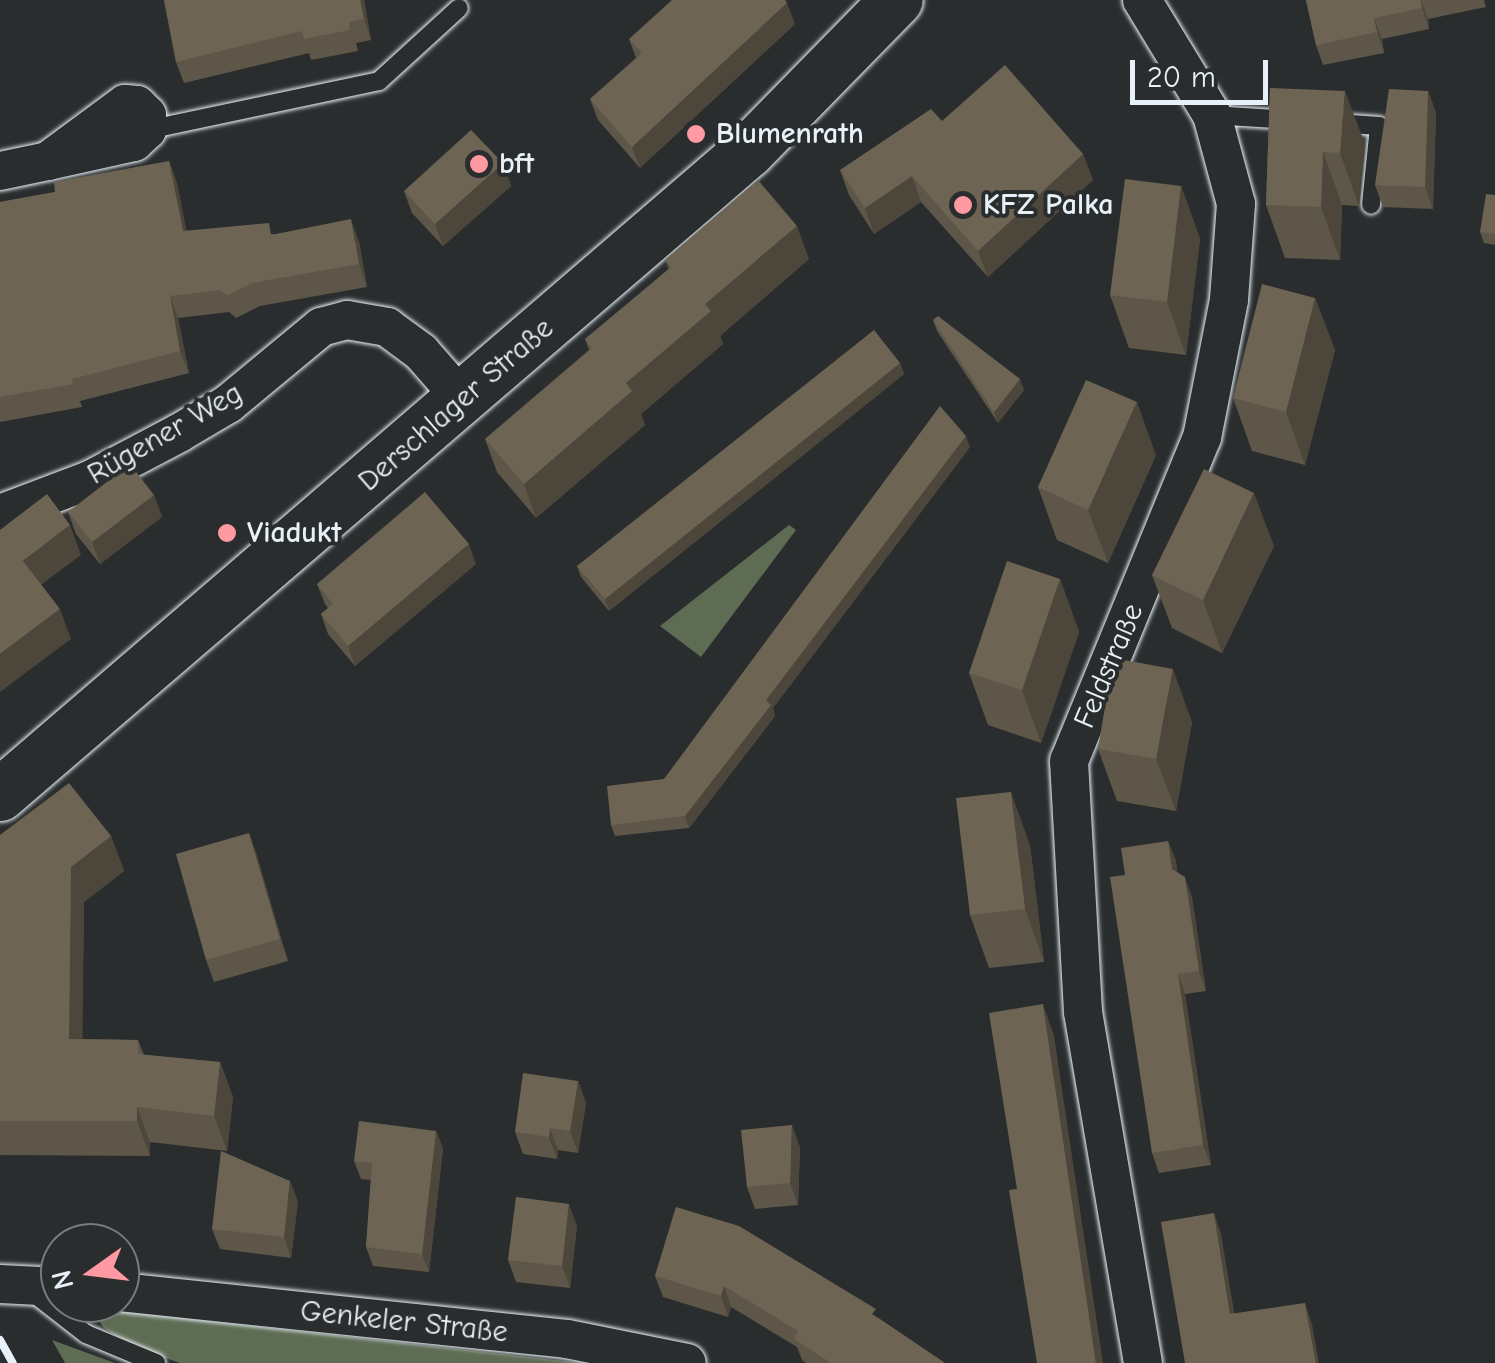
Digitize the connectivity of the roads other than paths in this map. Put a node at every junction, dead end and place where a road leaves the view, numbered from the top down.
1 (898, 0) edge
2 (1142, 0) edge
3 (459, 8) dead end
4 (1212, 115) junction
5 (147, 130) joint
6 (0, 170) edge
7 (1371, 204) edge
8 (463, 400) junction
9 (0, 514) edge
10 (0, 795) edge
11 (28, 1285) edge
12 (140, 1294) edge
13 (156, 1363) edge
14 (687, 1363) edge
15 (1143, 1363) edge

1 - 8 main road, Derschlager Straße
2 - 4 street, Feldstraße
3 - 5 lane
4 - 7 lane
4 - 15 street, Feldstraße
5 - 6 street
8 - 9 street, Rügener Weg
8 - 10 main road, Derschlager Straße
11 - 13 lane
12 - 14 street, Genkeler Straße

